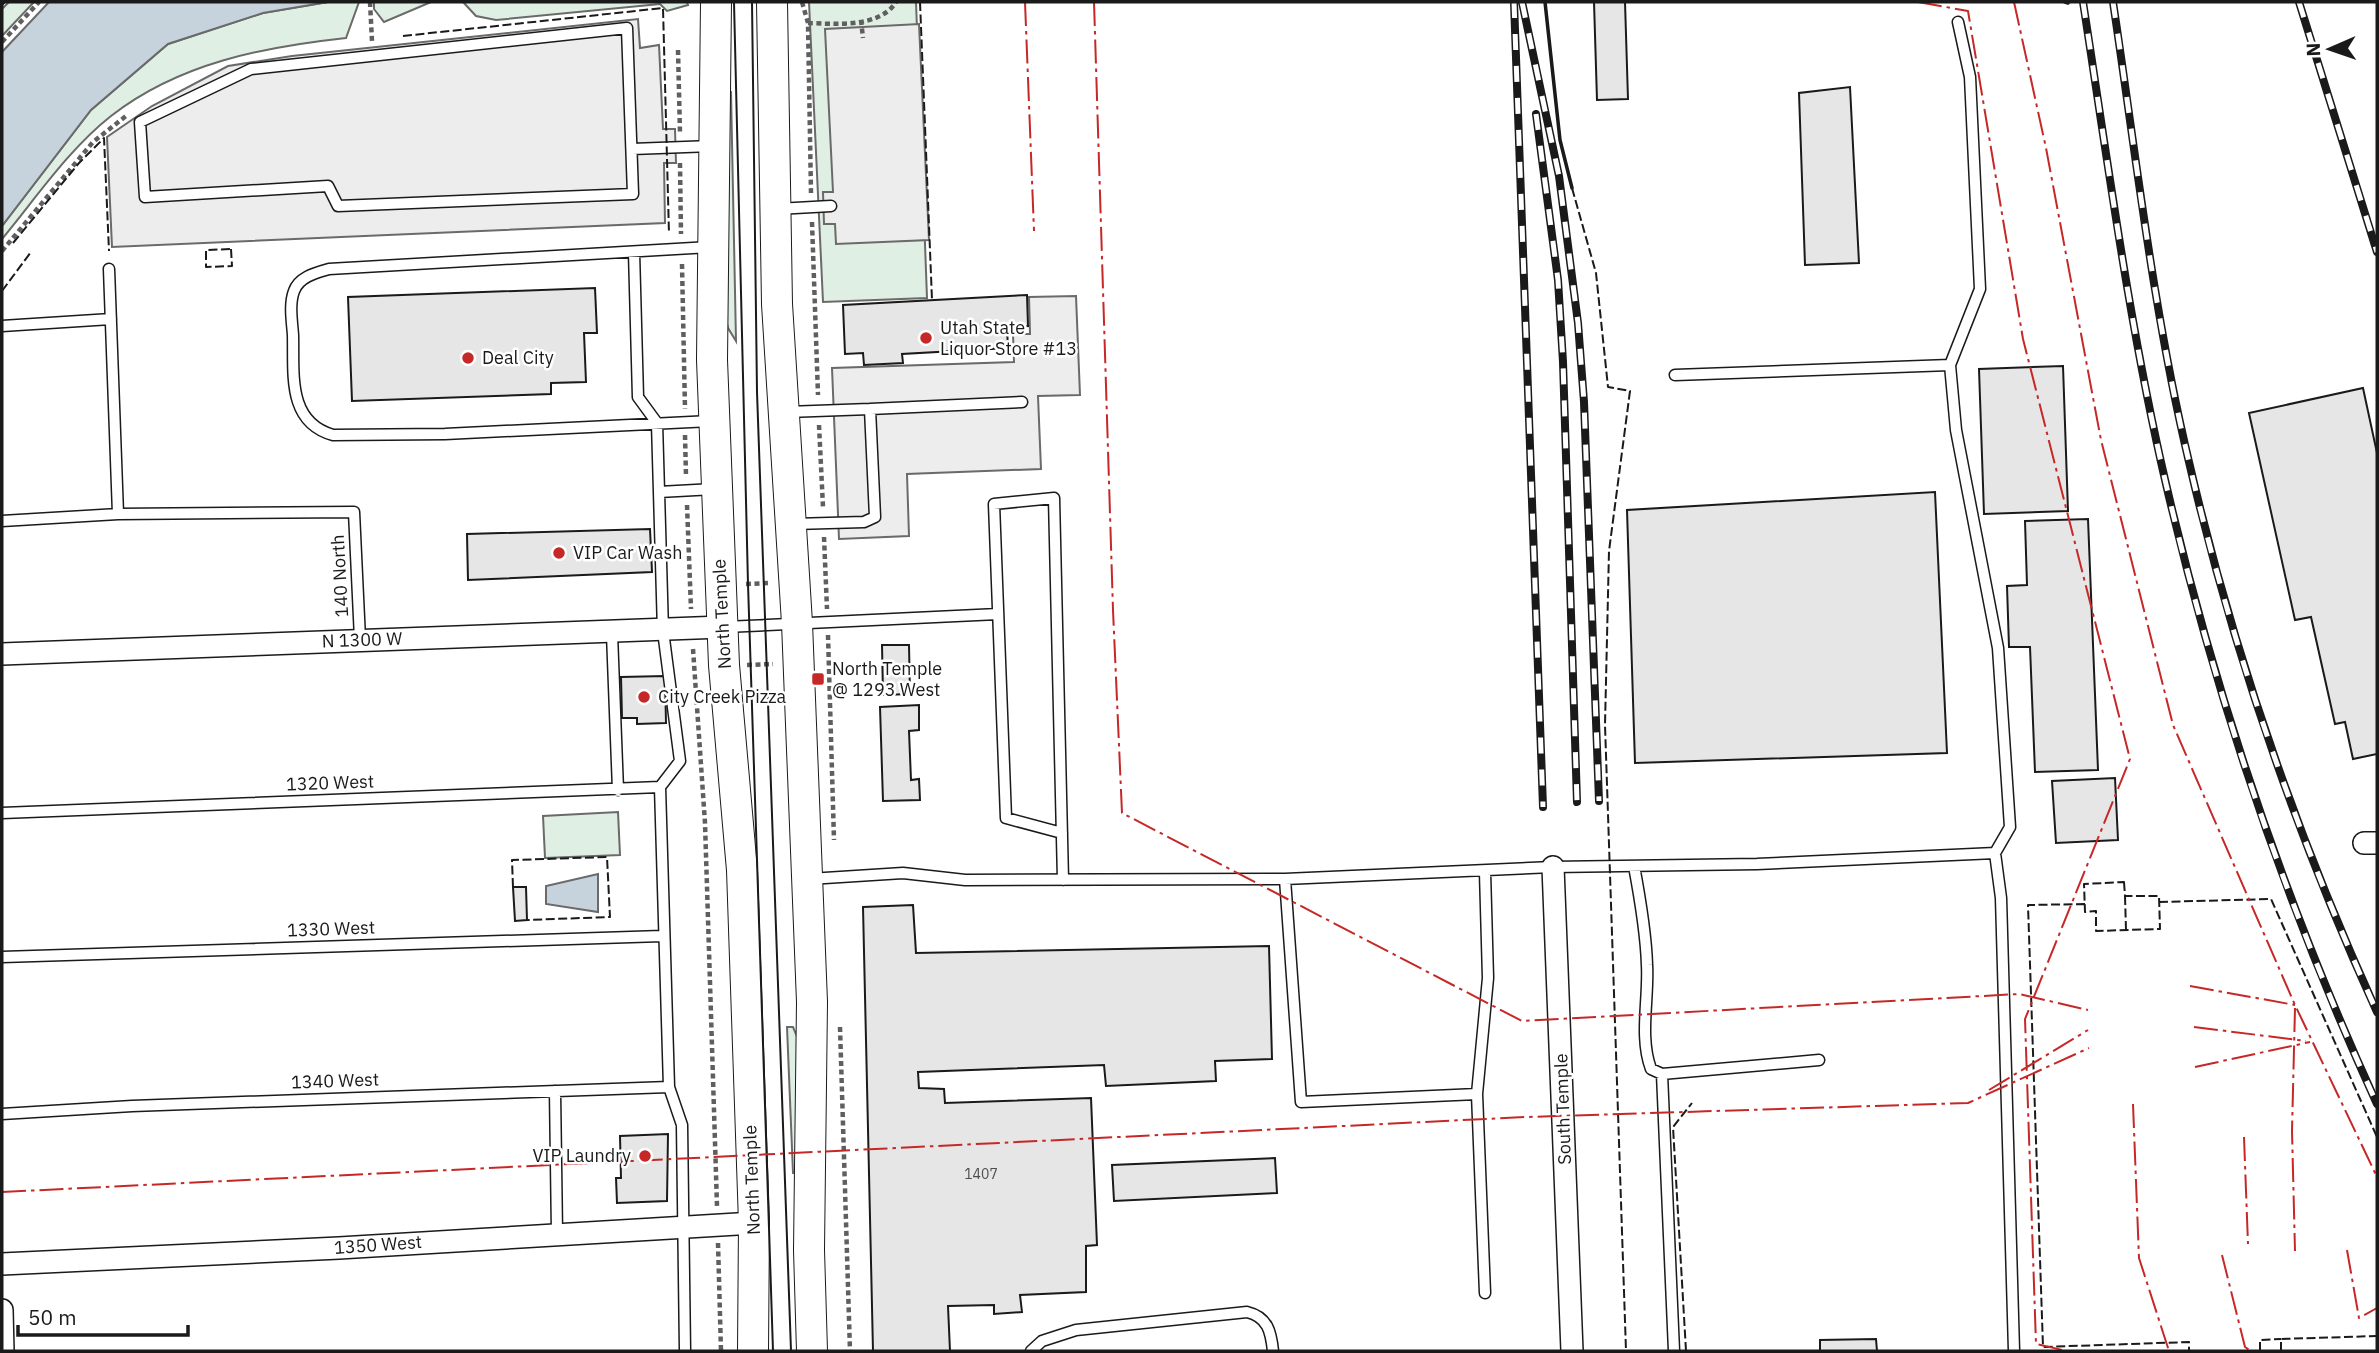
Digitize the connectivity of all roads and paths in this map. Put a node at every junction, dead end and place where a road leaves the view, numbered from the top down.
1 (39, 2) edge
2 (370, 2) edge
3 (716, 2) edge
4 (772, 2) edge
5 (802, 2) edge
6 (887, 2) edge
7 (896, 2) edge
8 (371, 9) dead end
9 (891, 10) junction
10 (862, 20) junction
11 (1958, 22) dead end
12 (808, 23) junction
13 (863, 38) dead end
14 (2, 42) edge
15 (678, 50) dead end
16 (714, 145) junction
17 (680, 147) junction
18 (632, 149) junction
19 (831, 206) dead end
20 (811, 207) junction
21 (774, 209) junction
22 (713, 247) junction
23 (681, 249) junction
24 (634, 252) junction
25 (109, 269) dead end
26 (111, 320) junction
27 (2, 326) edge
28 (1950, 365) junction
29 (1675, 374) dead end
30 (1022, 402) dead end
31 (870, 409) junction
32 (819, 410) junction
33 (784, 412) junction
34 (714, 421) junction
35 (685, 422) junction
36 (657, 423) junction
37 (717, 489) junction
38 (687, 490) junction
39 (659, 492) junction
40 (118, 514) junction
41 (2, 521) edge
42 (824, 523) junction
43 (791, 524) junction
44 (795, 582) junction
45 (720, 585) junction
46 (691, 602) dead end
47 (998, 614) junction
48 (797, 623) junction
49 (722, 627) junction
50 (663, 631) junction
51 (612, 634) junction
52 (360, 639) junction
53 (2, 654) edge
54 (799, 663) junction
55 (724, 665) junction
56 (660, 788) junction
57 (618, 790) junction
58 (2, 813) edge
59 (1062, 833) junction
60 (1995, 853) junction
61 (1634, 866) junction
62 (1552, 867) junction
63 (1485, 872) junction
64 (806, 879) junction
65 (1285, 879) junction
66 (1063, 880) junction
67 (662, 936) junction
68 (2, 957) edge
69 (1819, 1060) dead end
70 (1662, 1074) junction
71 (669, 1087) junction
72 (555, 1091) junction
73 (1477, 1094) junction
74 (2, 1114) edge
75 (754, 1223) junction
76 (718, 1224) junction
77 (682, 1227) junction
78 (557, 1234) junction
79 (2, 1264) edge
80 (1485, 1293) dead end
81 (2, 1310) edge
82 (4, 1351) edge
83 (685, 1351) edge
84 (721, 1351) edge
85 (753, 1351) edge
86 (812, 1351) edge
87 (1031, 1351) edge
88 (1273, 1351) edge
89 (1572, 1351) edge
90 (1674, 1351) edge
91 (2014, 1351) edge

1 - 14 path
2 - 8 path
3 - 16 main road, North Temple
4 - 21 main road
5 - 12 path
6 - 9 path
7 - 9 path
9 - 10 path
10 - 12 path
10 - 13 path
11 - 28 lane
12 - 20 path
15 - 17 path
16 - 17 lane
16 - 22 main road, North Temple
17 - 18 lane
17 - 23 path
18 - 18 lane
19 - 20 lane
20 - 21 lane
20 - 32 path
21 - 33 main road
22 - 23 lane
22 - 34 main road, North Temple
23 - 24 lane
23 - 35 path
24 - 36 lane
24 - 36 lane
25 - 26 lane
26 - 27 lane
26 - 40 lane
28 - 29 lane
28 - 60 lane
30 - 31 lane
31 - 32 lane
31 - 42 lane
32 - 33 lane
32 - 42 path
33 - 43 main road
34 - 35 lane
34 - 37 main road, North Temple
35 - 36 lane
35 - 38 path
36 - 39 lane
37 - 38 lane
37 - 45 main road, North Temple
38 - 39 lane
38 - 46 path
39 - 50 lane
40 - 41 lane
40 - 52 lane, 140 North
42 - 43 lane
42 - 44 path
43 - 44 main road
44 - 45 path
44 - 48 main road
45 - 49 main road, North Temple
47 - 48 lane
47 - 59 lane
47 - 59 lane
48 - 49 lane
48 - 54 main road
49 - 50 street, N 1300 W
49 - 55 main road, North Temple
50 - 51 street, N 1300 W
50 - 56 lane
51 - 52 street, N 1300 W
51 - 57 lane
52 - 53 street, N 1300 W
54 - 55 path
54 - 64 main road
55 - 75 main road, North Temple
55 - 76 path
56 - 57 lane, 1320 West
56 - 67 lane
57 - 58 lane, 1320 West
59 - 66 lane
60 - 61 lane
60 - 91 lane
61 - 62 lane
61 - 70 lane
62 - 63 lane
62 - 89 street, South Temple
63 - 65 lane
63 - 73 lane
64 - 66 lane
64 - 86 main road
65 - 66 lane
65 - 73 lane
67 - 68 lane, 1330 West
67 - 71 lane
69 - 70 lane
70 - 90 lane
71 - 72 lane, 1340 West
71 - 77 lane
72 - 74 lane, 1340 West
72 - 78 lane
73 - 80 lane
75 - 76 street, 1350 West
75 - 85 main road, North Temple
76 - 77 street, 1350 West
76 - 84 path
77 - 78 street, 1350 West
77 - 83 lane
78 - 79 street, 1350 West
81 - 82 street
87 - 88 lane

